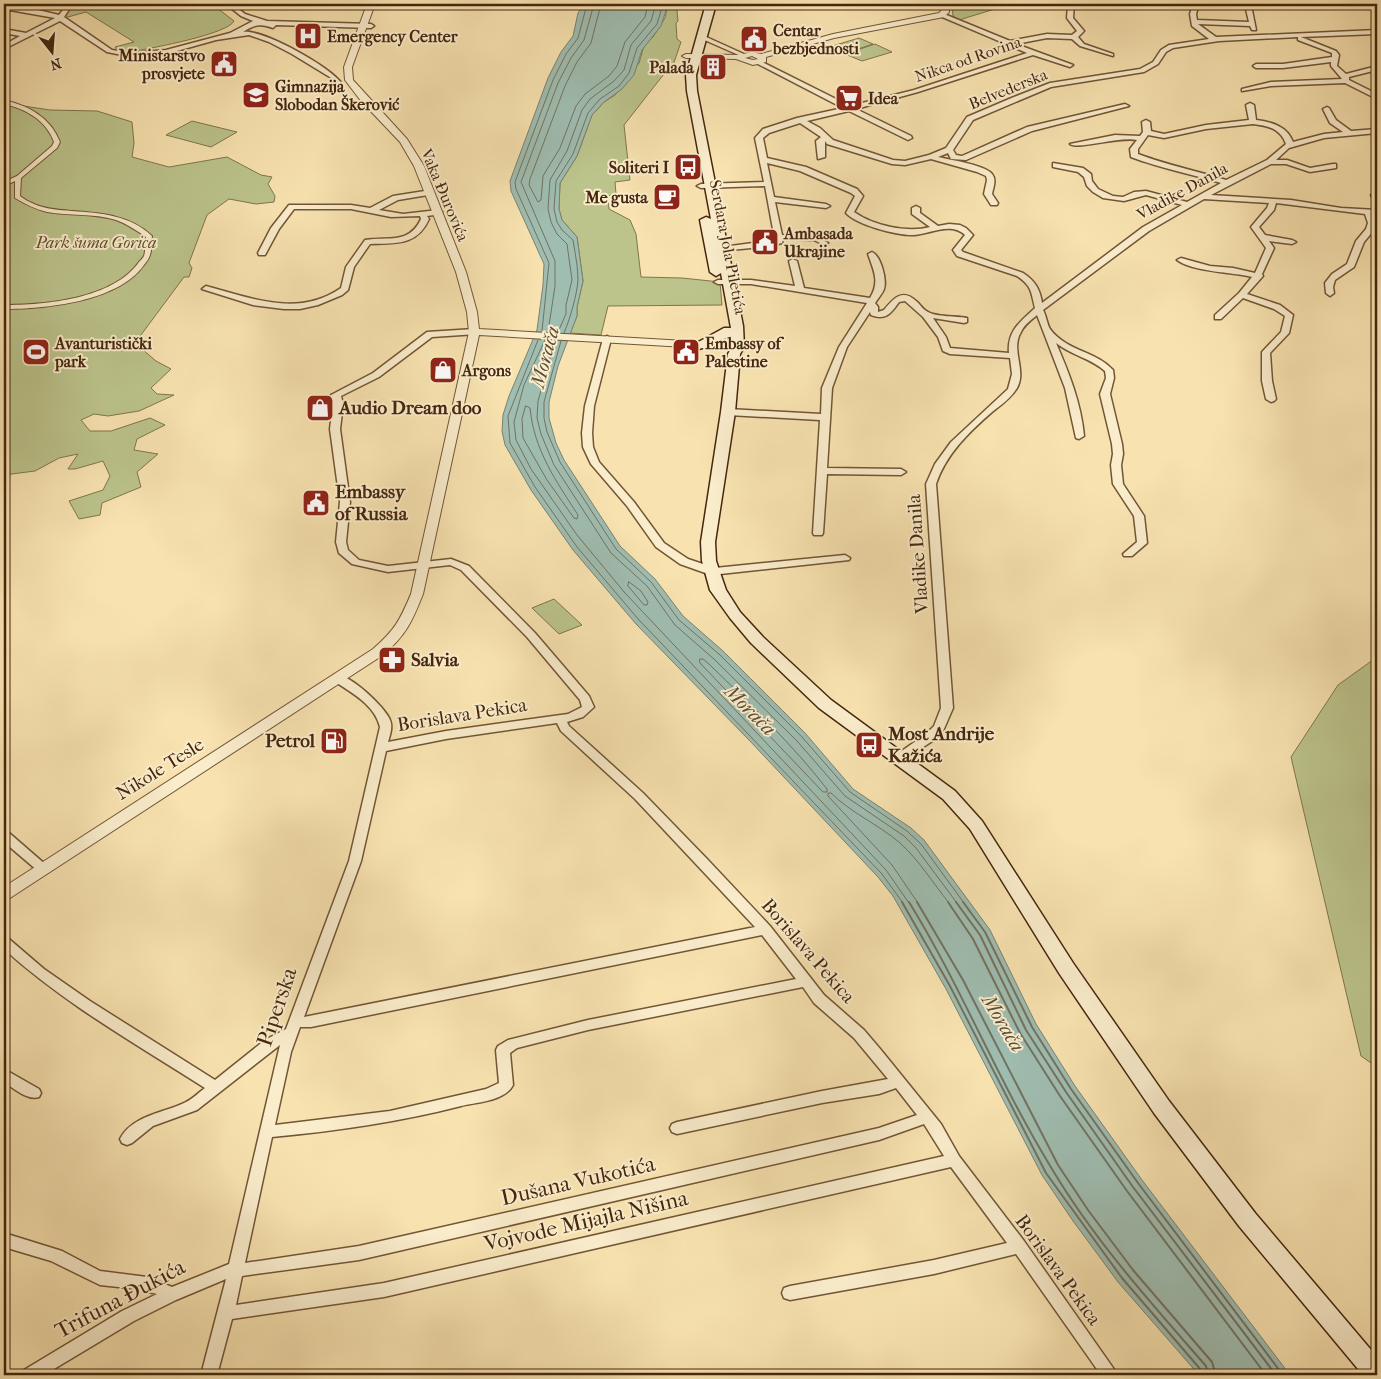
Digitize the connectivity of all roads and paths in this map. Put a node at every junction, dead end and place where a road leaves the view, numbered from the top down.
1 (75, 4) edge
2 (234, 4) edge
3 (371, 4) edge
4 (379, 4) edge
5 (701, 4) edge
6 (711, 4) edge
7 (1071, 4) edge
8 (1196, 4) edge
9 (1259, 4) edge
10 (1312, 4) edge
11 (5, 5) edge
12 (946, 5) edge
13 (1243, 5) edge
14 (1377, 7) edge
15 (942, 14) junction
16 (243, 15) junction
17 (60, 18) junction
18 (696, 18) dead end
19 (1195, 22) junction
20 (265, 23) junction
21 (295, 24) junction
22 (1253, 24) junction
23 (367, 26) junction
24 (243, 27) junction
25 (4, 31) edge
26 (269, 31) junction
27 (1377, 32) edge
28 (250, 34) junction
29 (26, 35) junction
30 (226, 36) junction
31 (702, 37) junction
32 (1074, 37) junction
33 (1292, 37) junction
34 (1257, 38) junction
35 (1214, 39) junction
36 (270, 40) junction
37 (1007, 43) junction
38 (4, 47) edge
39 (690, 53) junction
40 (1033, 53) junction
41 (742, 56) junction
42 (1111, 56) dead end
43 (759, 59) junction
44 (1336, 59) junction
45 (1070, 65) dead end
46 (1256, 66) dead end
47 (1377, 68) edge
48 (1346, 78) junction
49 (339, 84) dead end
50 (1244, 90) dead end
51 (1377, 97) edge
52 (4, 102) edge
53 (1250, 105) dead end
54 (1124, 106) dead end
55 (850, 108) junction
56 (1327, 109) dead end
57 (800, 120) junction
58 (1146, 122) dead end
59 (1253, 122) junction
60 (1377, 131) edge
61 (1349, 133) junction
62 (1144, 136) junction
63 (824, 138) junction
64 (908, 138) dead end
65 (1074, 144) dead end
66 (1290, 144) junction
67 (949, 150) junction
68 (821, 156) dead end
69 (931, 157) junction
70 (762, 160) junction
71 (1270, 162) junction
72 (1056, 165) dead end
73 (1333, 166) dead end
74 (18, 178) junction
75 (1227, 183) junction
76 (4, 184) edge
77 (767, 184) junction
78 (706, 186) junction
79 (425, 193) dead end
80 (1377, 194) edge
81 (1203, 197) junction
82 (770, 199) junction
83 (1273, 200) junction
84 (1377, 200) edge
85 (994, 203) dead end
86 (1188, 205) junction
87 (826, 206) dead end
88 (916, 208) dead end
89 (371, 211) junction
90 (438, 212) junction
91 (1368, 212) junction
92 (1377, 212) edge
93 (422, 214) junction
94 (936, 228) junction
95 (720, 233) joint
96 (780, 237) junction
97 (1262, 237) junction
98 (1292, 242) dead end
99 (824, 243) dead end
100 (723, 249) junction
101 (262, 254) dead end
102 (872, 254) dead end
103 (1181, 260) dead end
104 (793, 262) dead end
105 (1259, 276) junction
106 (723, 282) junction
107 (800, 288) junction
108 (206, 289) dead end
109 (1330, 293) dead end
110 (1243, 296) junction
111 (872, 302) junction
112 (4, 306) edge
113 (1039, 309) junction
114 (926, 315) junction
115 (1218, 317) dead end
116 (964, 320) dead end
117 (1044, 327) junction
118 (732, 329) junction
119 (474, 332) junction
120 (604, 339) junction
121 (699, 345) junction
122 (734, 350) junction
123 (1014, 356) junction
124 (1271, 399) dead end
125 (728, 412) junction
126 (825, 417) junction
127 (1079, 436) dead end
128 (822, 471) junction
129 (901, 472) dead end
130 (818, 534) dead end
131 (1128, 554) dead end
132 (845, 558) dead end
133 (424, 566) junction
134 (711, 571) junction
135 (338, 678) junction
136 (560, 719) junction
137 (380, 748) junction
138 (900, 758) junction
139 (4, 835) edge
140 (42, 868) junction
141 (4, 894) edge
142 (765, 929) junction
143 (4, 942) edge
144 (804, 982) junction
145 (292, 1028) junction
146 (4, 1075) edge
147 (898, 1082) junction
148 (215, 1088) junction
149 (34, 1093) dead end
150 (928, 1117) junction
151 (677, 1128) dead end
152 (267, 1132) junction
153 (128, 1139) dead end
154 (954, 1160) junction
155 (4, 1240) edge
156 (1018, 1246) junction
157 (235, 1270) junction
158 (790, 1294) dead end
159 (170, 1295) junction
160 (226, 1313) junction
161 (1377, 1374) edge
162 (30, 1375) edge
163 (209, 1375) edge
164 (1110, 1375) edge

1 - 17 street
2 - 16 street
3 - 23 street, Vaka Đurovića
4 - 23 street, Vaka Đurovića
5 - 18 main road
6 - 31 main road, Serdara Jola Piletića
7 - 32 street
8 - 19 street
9 - 13 main road
10 - 14 street
11 - 17 street
12 - 15 street
13 - 22 street
15 - 37 street, Nikca od Rovina
15 - 43 street
16 - 20 street
16 - 24 street
17 - 29 street
17 - 30 street
19 - 22 street
19 - 35 street
20 - 21 street
20 - 24 street
20 - 26 street
21 - 23 street
21 - 26 street
22 - 34 street
23 - 90 street, Vaka Đurovića
24 - 28 street
24 - 30 street
25 - 29 street
26 - 28 street
26 - 36 street
27 - 33 street, Belvederska
28 - 30 street
28 - 36 street
29 - 38 street
31 - 39 main road, Serdara Jola Piletića
31 - 41 street
32 - 37 street
32 - 42 street
33 - 34 street, Belvederska
33 - 44 street
34 - 35 street, Belvederska
35 - 67 street, Belvederska
36 - 49 street
37 - 40 street, Nikca od Rovina
39 - 41 street
39 - 78 main road, Serdara Jola Piletića
40 - 45 street
40 - 55 street, Nikca od Rovina
41 - 43 street
43 - 55 street
44 - 46 street
44 - 48 street
47 - 48 street
48 - 50 street
48 - 51 street
52 - 74 street
53 - 59 street
54 - 67 street
55 - 57 street, Nikca od Rovina
55 - 64 street
56 - 61 street
57 - 63 street
57 - 70 street, Nikca od Rovina
58 - 62 street
59 - 62 street
59 - 66 street
60 - 61 street
61 - 66 street
62 - 65 street
62 - 75 street
63 - 68 street
63 - 69 street
66 - 71 street, Vladike Danila
67 - 69 street
69 - 85 street
70 - 77 street
70 - 94 street
71 - 73 street
71 - 75 street, Vladike Danila
72 - 86 street
74 - 76 street
74 - 112 street
75 - 81 street, Vladike Danila
77 - 78 street
77 - 82 street
78 - 95 main road, Serdara Jola Piletića
78 - 106 main road, Serdara Jola Piletića
79 - 89 street
80 - 84 street
81 - 83 street
81 - 86 street, Vladike Danila
82 - 87 street
82 - 96 street
83 - 91 street
83 - 97 street
86 - 113 street, Vladike Danila
88 - 94 street
89 - 93 street
89 - 101 street
90 - 93 street
90 - 119 street, Vaka Đurovića
91 - 92 street
91 - 109 street
93 - 108 street
94 - 113 street
95 - 100 main road, Serdara Jola Piletića
96 - 99 street
96 - 100 street
97 - 98 street
97 - 105 street
100 - 106 main road, Serdara Jola Piletića
102 - 111 street
103 - 105 street
104 - 107 street
105 - 110 street
106 - 107 street
106 - 118 main road, Serdara Jola Piletića
107 - 111 street
110 - 115 street
110 - 124 street
111 - 114 street
111 - 126 street
113 - 117 street
113 - 123 street, Vladike Danila
114 - 116 street
114 - 123 street
117 - 127 street
117 - 131 street
118 - 121 main road
118 - 122 main road, Serdara Jola Piletića
119 - 120 street
119 - 133 street, Nikole Tesle
119 - 133 street
120 - 121 street
120 - 134 street
121 - 122 street
122 - 125 main road
123 - 138 street, Vladike Danila
125 - 126 street
125 - 134 main road
126 - 128 street
128 - 129 street
128 - 130 street
132 - 134 street
133 - 135 street, Nikole Tesle
133 - 136 street
134 - 138 main road
135 - 137 street, Piperska
135 - 140 street, Nikole Tesle
136 - 137 street, Borislava Pekica
136 - 142 street, Borislava Pekica
137 - 145 street, Piperska
138 - 161 main road
139 - 140 street
140 - 141 street, Nikole Tesle
142 - 144 street, Borislava Pekica
142 - 145 street
143 - 148 street
144 - 147 street, Borislava Pekica
144 - 152 street
145 - 148 street
145 - 152 street, Piperska
146 - 149 street
147 - 150 street, Borislava Pekica
147 - 151 street
148 - 153 street
150 - 154 street, Borislava Pekica
150 - 157 street, Dušana Vukotića
152 - 157 street, Piperska
154 - 156 street, Borislava Pekica
154 - 160 street, Vojvode Mijajla Nišina
155 - 159 street
156 - 158 street
156 - 164 street, Borislava Pekica
157 - 159 street, Trifuna Đukića
157 - 160 street, Piperska
159 - 162 street, Trifuna Đukića
160 - 163 street, Piperska

